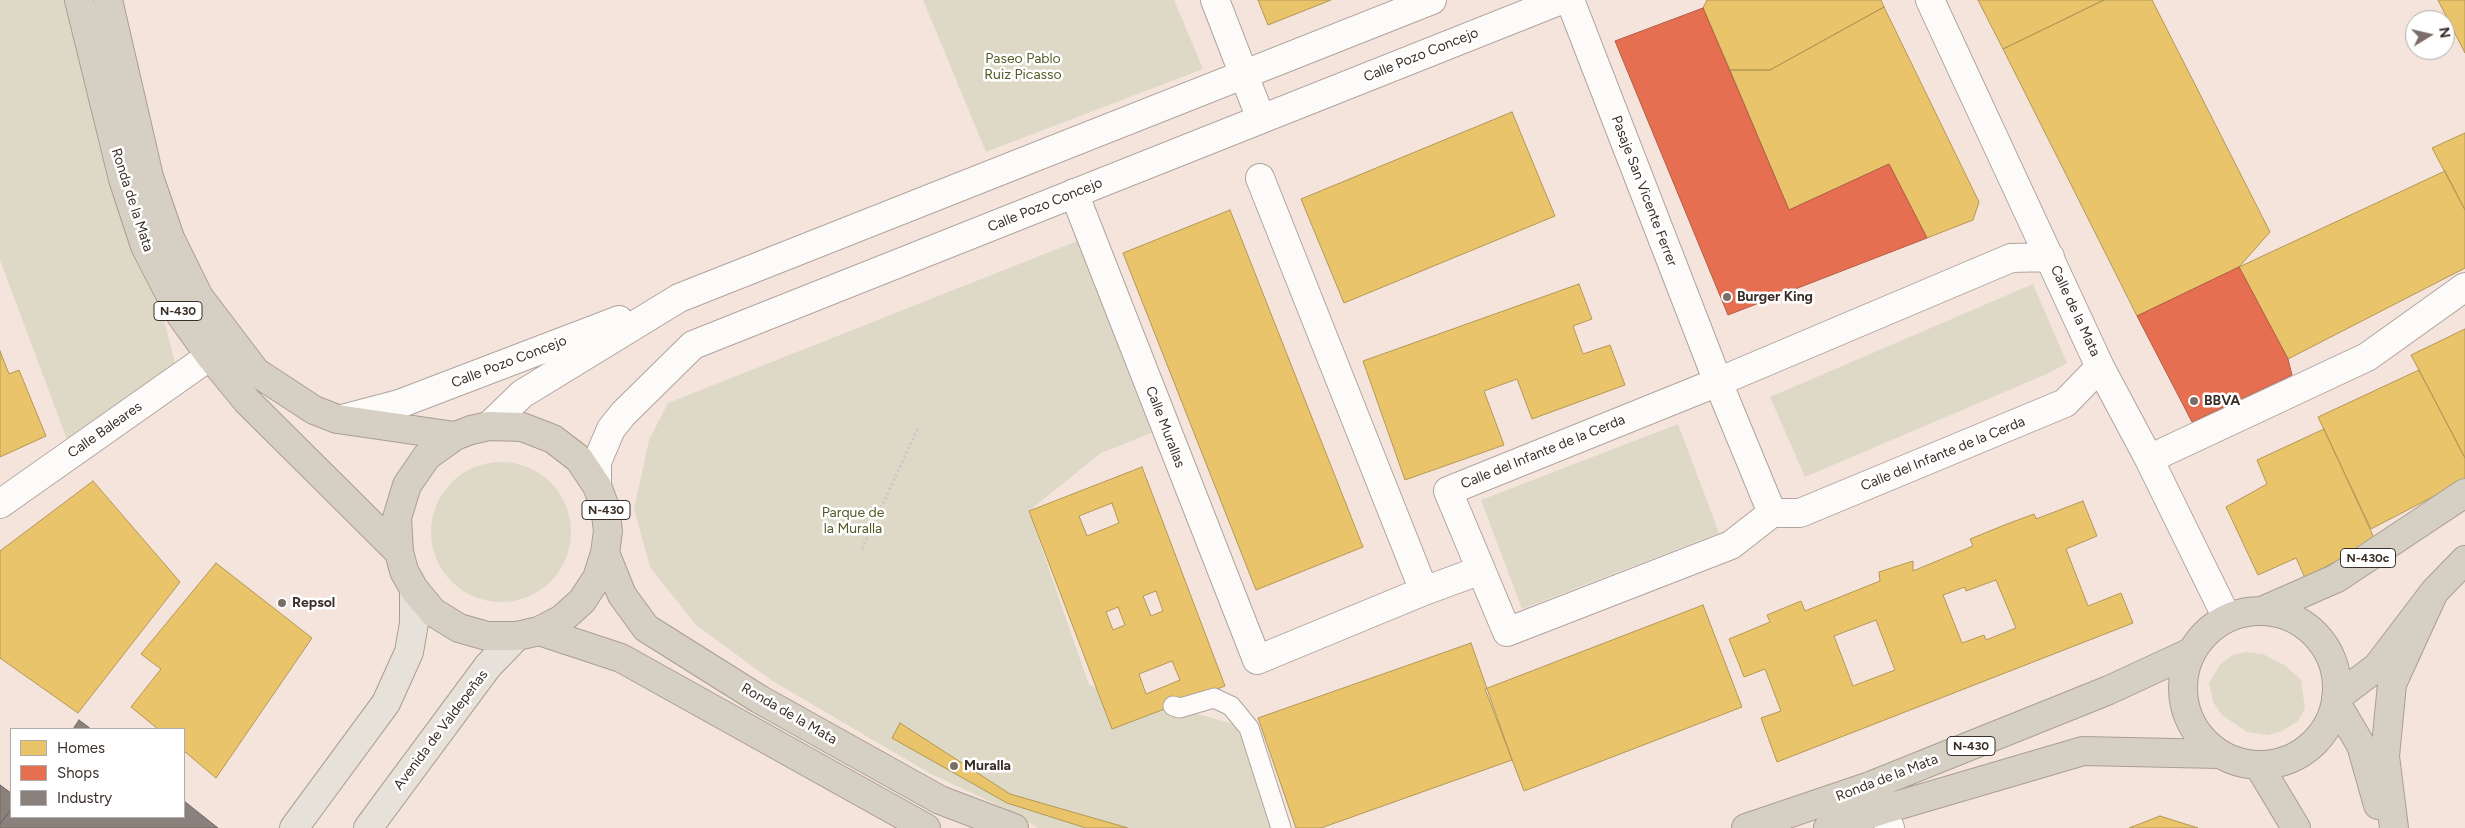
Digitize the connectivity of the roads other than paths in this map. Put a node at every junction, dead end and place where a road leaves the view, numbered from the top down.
1 (78, 0) edge
2 (108, 0) edge
3 (1215, 0) edge
4 (1432, 0) edge
5 (1561, 0) edge
6 (1570, 0) edge
7 (1930, 0) edge
8 (1506, 10) edge
9 (1245, 75) junction
10 (1261, 119) junction
11 (1260, 178) dead end
12 (1074, 193) junction
13 (2050, 257) junction
14 (2465, 287) edge
15 (679, 298) junction
16 (210, 356) junction
17 (2100, 367) junction
18 (1718, 382) junction
19 (337, 419) junction
20 (489, 426) junction
21 (455, 436) junction
22 (2149, 459) junction
23 (597, 486) junction
24 (2465, 493) edge
25 (0, 504) edge
26 (1772, 514) junction
27 (399, 552) junction
28 (605, 553) junction
29 (2465, 560) edge
30 (1481, 570) junction
31 (414, 590) junction
32 (1424, 591) junction
33 (2434, 592) junction
34 (2264, 610) junction
35 (2227, 618) junction
36 (528, 634) junction
37 (2191, 652) junction
38 (2336, 701) junction
39 (1173, 706) dead end
40 (2219, 754) junction
41 (2259, 766) junction
42 (1886, 819) edge
43 (294, 828) edge
44 (368, 828) edge
45 (926, 828) edge
46 (1014, 828) edge
47 (1281, 828) edge
48 (1746, 828) edge
49 (1828, 828) edge
50 (2296, 828) edge
51 (2385, 828) edge
52 (2394, 828) edge

1 - 16 highway, Ronda de la Mata / N-430
2 - 19 highway, Ronda de la Mata / N-430
3 - 9 street
4 - 9 street, Calle Pozo Concejo
5 - 8 street, Calle Pozo Concejo
6 - 18 street, Pasaje San Vicente Ferrer
7 - 13 street, Calle de la Mata
8 - 10 street, Calle Pozo Concejo
9 - 10 street
9 - 15 street, Calle Pozo Concejo
10 - 12 street, Calle Pozo Concejo
11 - 32 street
12 - 23 street, Calle Pozo Concejo
12 - 32 street, Calle Murallas
13 - 17 street, Calle de la Mata
13 - 18 street, Calle del Infante de la Cerda
14 - 22 street
15 - 19 street, Calle Pozo Concejo
15 - 20 street, Calle Pozo Concejo
16 - 25 street, Calle Baleares
16 - 27 highway, Ronda de la Mata / N-430
17 - 22 street, Calle de la Mata
17 - 26 street, Calle del Infante de la Cerda
18 - 26 street
18 - 30 street, Calle del Infante de la Cerda
19 - 21 highway, Ronda de la Mata / N-430
20 - 21 highway, N-430
20 - 23 highway, N-430
21 - 27 highway, N-430
22 - 35 street, Calle de la Mata
23 - 28 highway, N-430
24 - 34 highway, N-430c
26 - 30 street, Calle del Infante de la Cerda
27 - 31 highway, N-430
28 - 36 highway, N-430
28 - 46 highway, Ronda de la Mata / N-430
29 - 33 highway
30 - 32 street
31 - 36 highway, N-430
31 - 43 main road
33 - 38 highway
33 - 52 highway
34 - 35 highway, N-430
34 - 38 highway, N-430
35 - 37 highway, N-430
36 - 44 main road, Avenida de Valdepeñas
36 - 45 highway, N-430
37 - 40 highway, N-430
37 - 48 highway, Ronda de la Mata / N-430
38 - 41 highway, N-430
38 - 51 highway
39 - 47 lane
40 - 41 highway, N-430
40 - 42 highway, Ronda de la Mata / N-430
41 - 50 highway
42 - 49 highway, Ronda de la Mata / N-430

